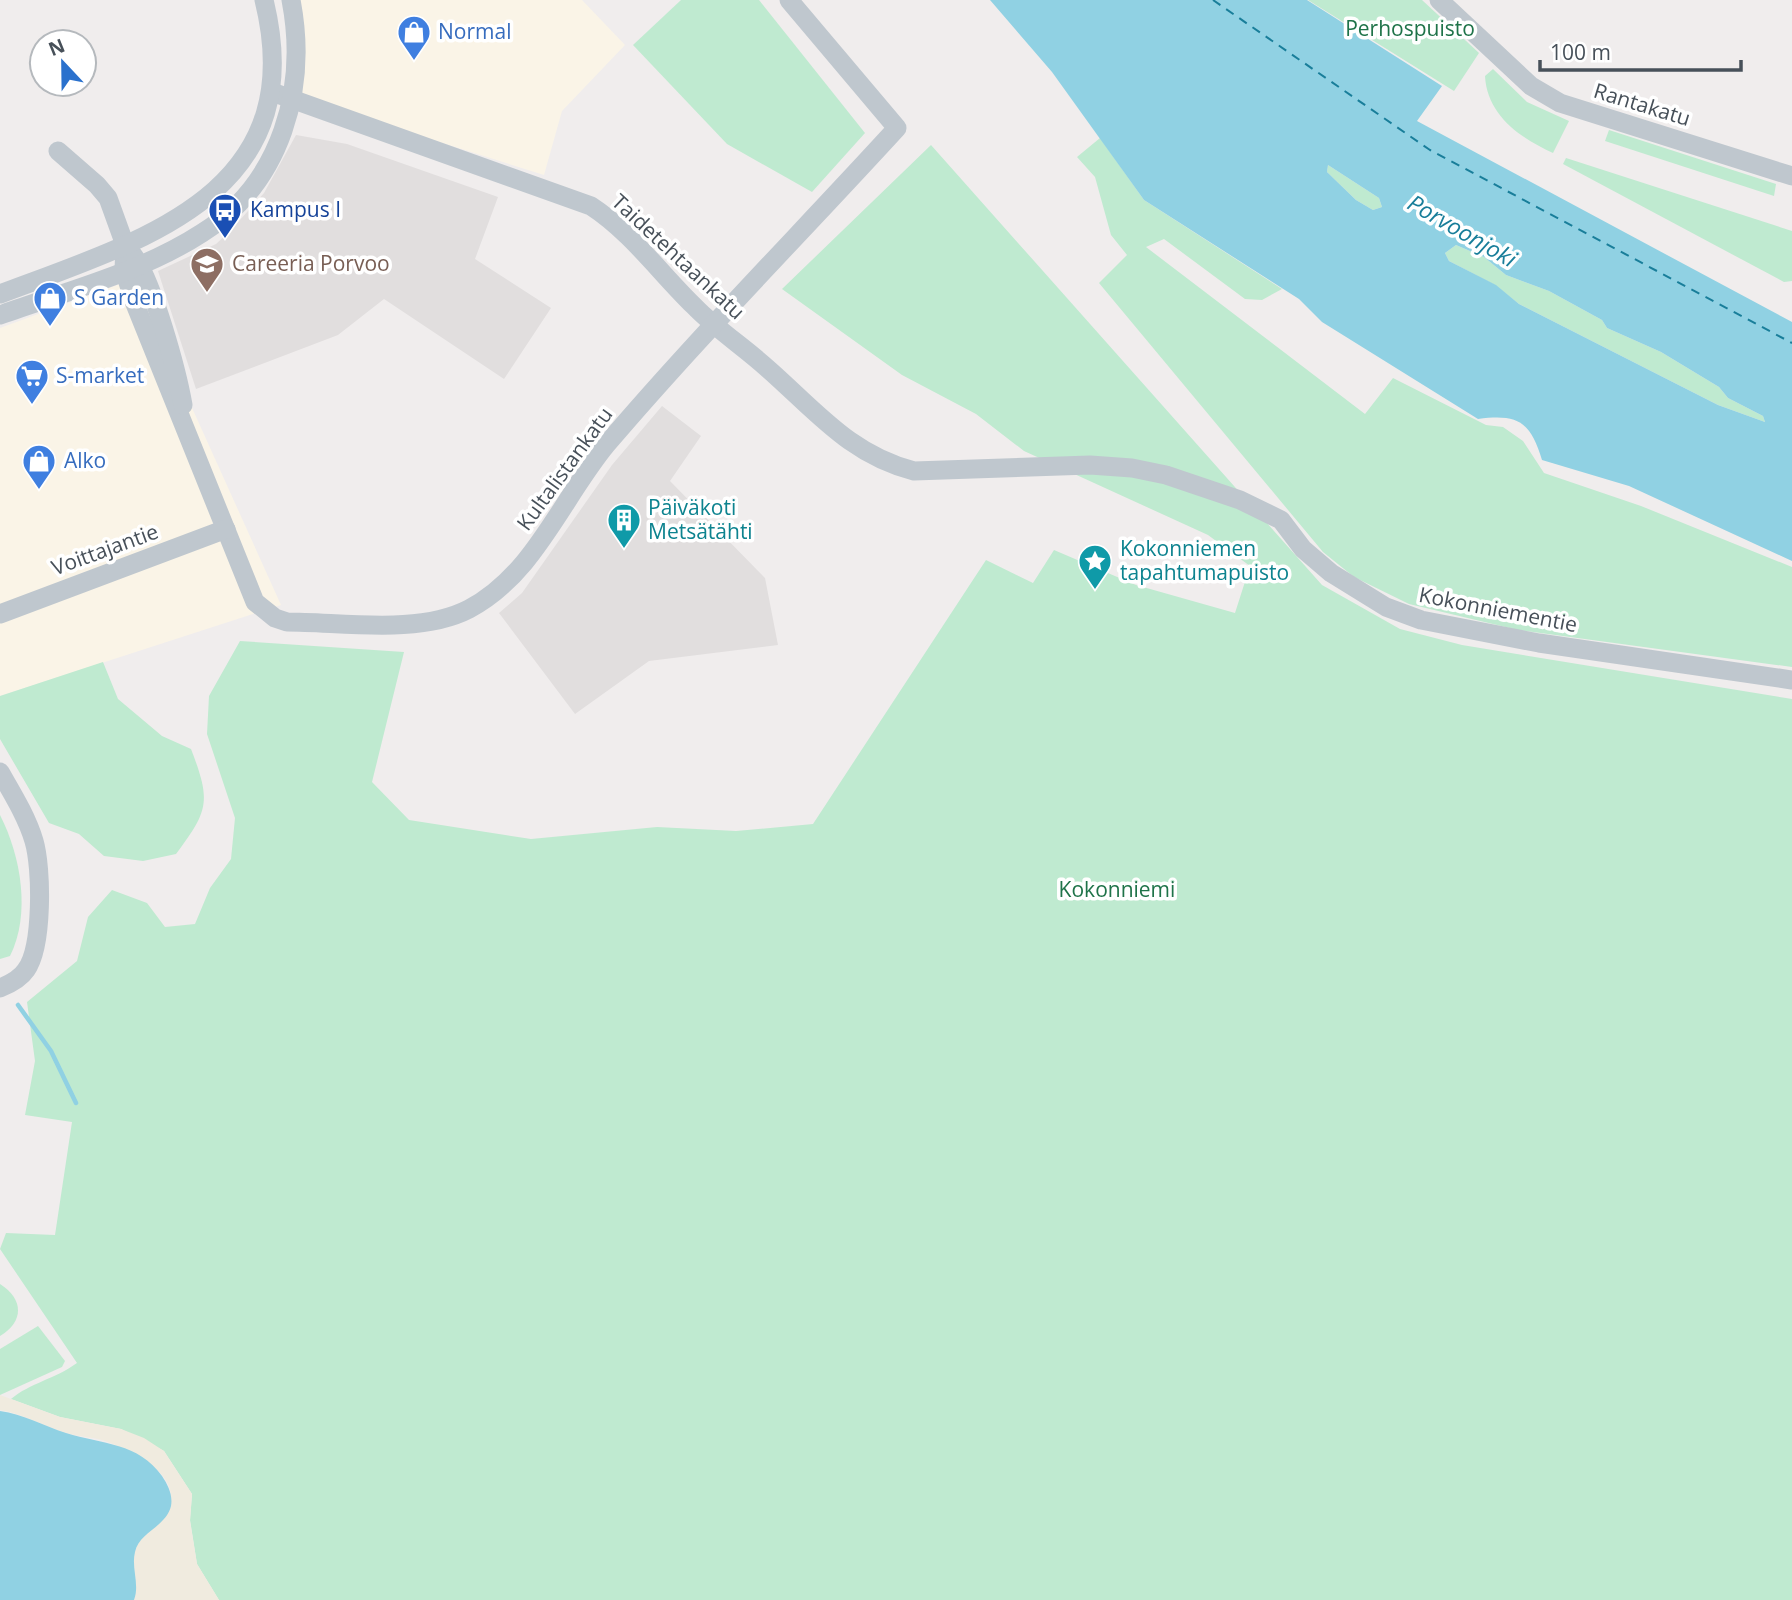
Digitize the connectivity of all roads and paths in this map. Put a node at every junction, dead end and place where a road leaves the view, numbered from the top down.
1 (264, 0) edge
2 (291, 0) edge
3 (789, 0) edge
4 (1439, 0) edge
5 (272, 92) junction
6 (293, 99) junction
7 (58, 151) dead end
8 (1792, 176) edge
9 (125, 245) junction
10 (131, 267) junction
11 (0, 294) edge
12 (0, 315) edge
13 (712, 323) junction
14 (863, 452) joint
15 (226, 529) junction
16 (0, 614) edge
17 (1792, 680) edge
18 (0, 772) edge
19 (0, 988) edge

1 - 5 street
2 - 6 street
3 - 13 street, Kultalistankatu
4 - 8 street, Rantakatu
5 - 6 street, Taidetehtaankatu
5 - 9 street
6 - 10 street
6 - 13 street, Taidetehtaankatu
7 - 9 street
9 - 10 street
9 - 11 street
10 - 12 street
10 - 15 street, Kultalistankatu
13 - 14 street, Taidetehtaankatu
13 - 15 street, Kultalistankatu
14 - 17 street, Kokonniementie
15 - 16 street, Voittajantie
18 - 19 street

